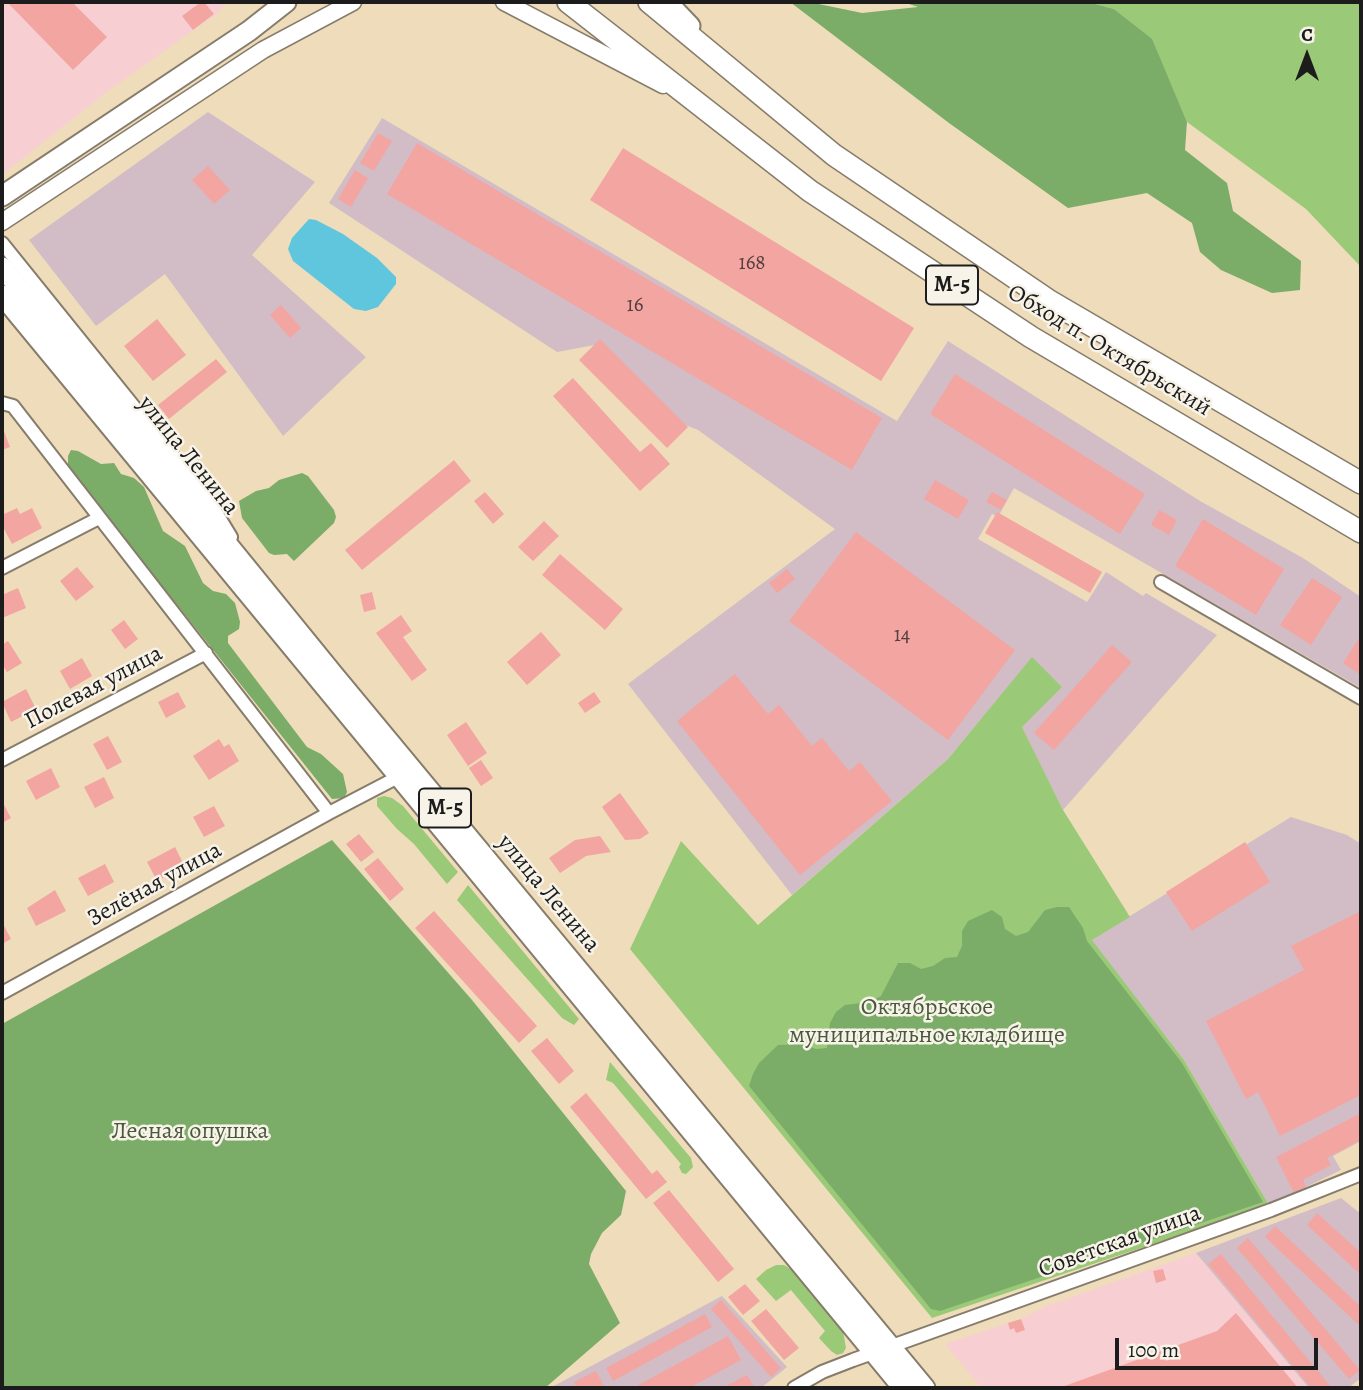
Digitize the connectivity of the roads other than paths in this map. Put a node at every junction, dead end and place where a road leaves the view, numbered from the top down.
1 (286, 2) edge
2 (353, 2) edge
3 (504, 2) edge
4 (568, 2) edge
5 (649, 2) edge
6 (667, 2) edge
7 (740, 77) junction
8 (690, 99) junction
9 (2, 195) edge
10 (2, 222) edge
11 (2, 243) edge
12 (2, 267) edge
13 (2, 295) edge
14 (2, 403) edge
15 (1361, 483) edge
16 (99, 518) junction
17 (1361, 532) edge
18 (2, 568) edge
19 (1161, 582) dead end
20 (261, 584) junction
21 (206, 653) junction
22 (1361, 698) edge
23 (2, 760) edge
24 (398, 777) junction
25 (329, 813) junction
26 (2, 993) edge
27 (1359, 1177) edge
28 (882, 1350) junction
29 (793, 1388) edge
30 (903, 1388) edge
31 (925, 1388) edge

1 - 9 main road
2 - 10 main road
3 - 8 main road
4 - 8 highway, Обход п. Октябрьский / М-5
5 - 7 highway, Обход п. Октябрьский / М-5
6 - 7 main road
7 - 15 highway, Обход п. Октябрьский / М-5
8 - 17 highway, Обход п. Октябрьский / М-5
11 - 20 street
12 - 20 main road, улица Ленина / М-5
13 - 24 main road, улица Ленина / М-5
14 - 16 street
16 - 18 street
16 - 21 street
19 - 22 street
20 - 28 main road, улица Ленина / М-5
21 - 23 street, Полевая улица
21 - 25 street
24 - 25 street, Зелёная улица
24 - 28 main road, улица Ленина / М-5
25 - 26 street, Зелёная улица
27 - 28 street, Советская улица
28 - 29 street, Советская улица
28 - 30 main road, улица Ленина / М-5
28 - 31 main road, улица Ленина / М-5

